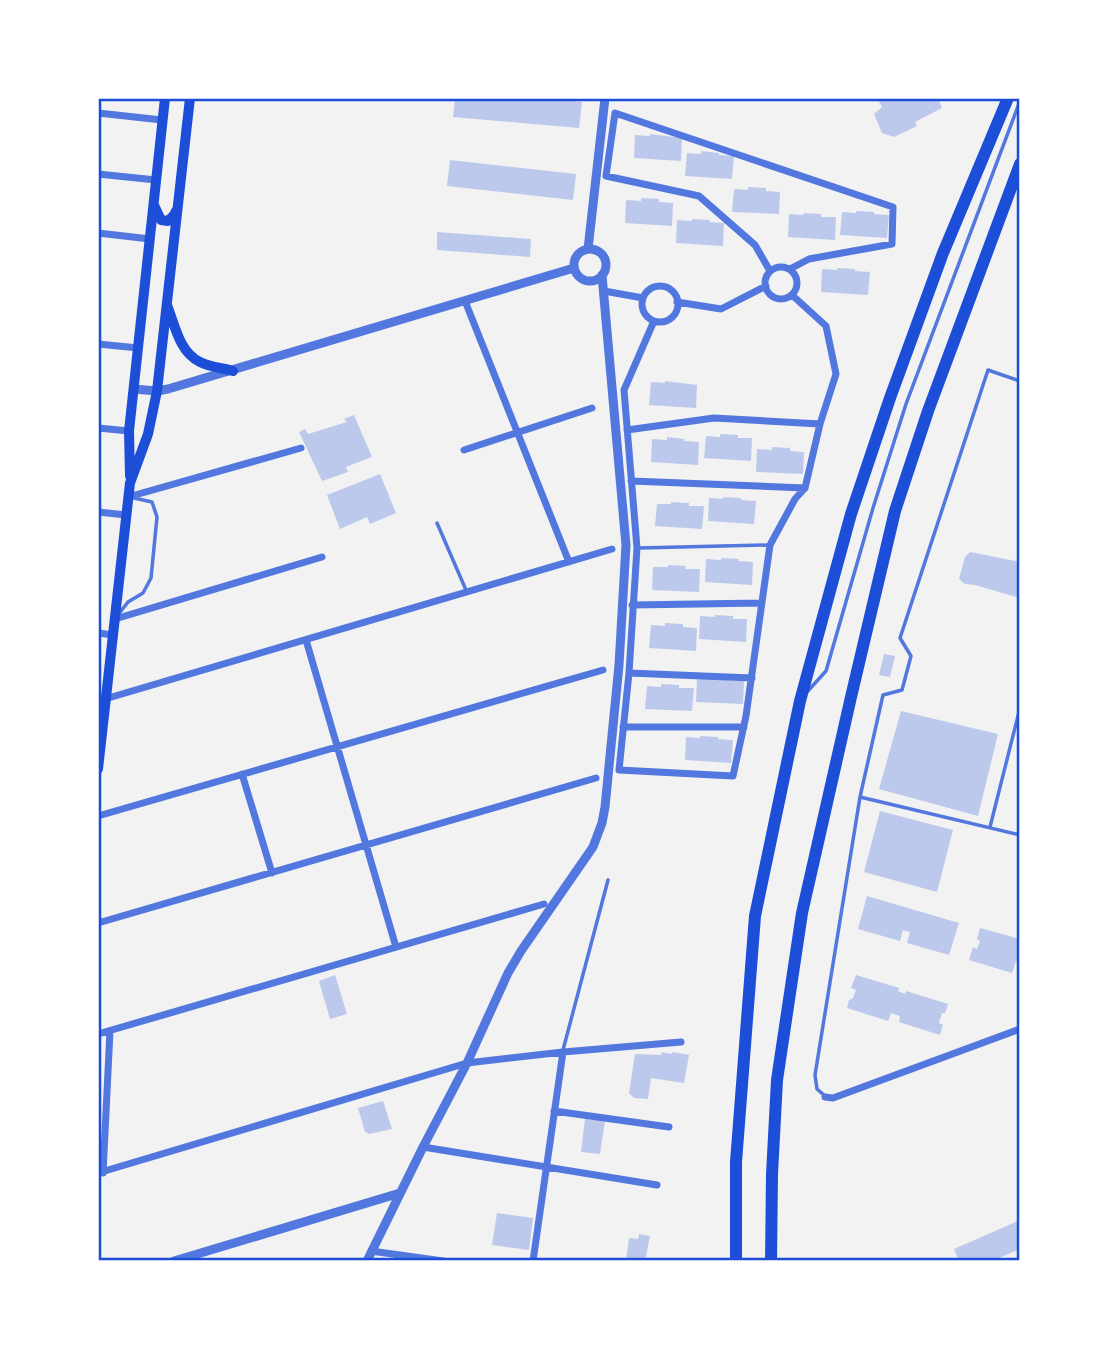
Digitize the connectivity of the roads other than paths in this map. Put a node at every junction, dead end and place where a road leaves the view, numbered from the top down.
1 (165, 98) edge
2 (190, 98) edge
3 (605, 98) edge
4 (1008, 98) edge
5 (1020, 101) edge
6 (98, 113) edge
7 (162, 120) junction
8 (1020, 164) edge
9 (98, 174) edge
10 (156, 180) junction
11 (153, 202) junction
12 (178, 205) junction
13 (98, 233) edge
14 (150, 239) junction
15 (588, 249) junction
16 (574, 268) junction
17 (790, 269) junction
18 (770, 271) junction
19 (603, 275) junction
20 (766, 286) junction
21 (604, 291) junction
22 (792, 295) junction
23 (643, 298) junction
24 (465, 301) junction
25 (677, 302) junction
26 (167, 303) junction
27 (654, 321) junction
28 (98, 344) edge
29 (138, 348) junction
30 (233, 371) junction
31 (1020, 381) edge
32 (134, 390) junction
33 (157, 391) junction
34 (592, 408) dead end
35 (820, 424) junction
36 (98, 428) edge
37 (627, 430) junction
38 (129, 431) junction
39 (517, 432) junction
40 (301, 448) dead end
41 (464, 450) dead end
42 (631, 481) junction
43 (130, 483) junction
44 (805, 488) junction
45 (128, 497) junction
46 (98, 512) edge
47 (126, 516) junction
48 (437, 523) dead end
49 (770, 545) junction
50 (637, 548) junction
51 (612, 549) dead end
52 (322, 557) dead end
53 (569, 562) junction
54 (467, 592) junction
55 (762, 603) junction
56 (632, 605) junction
57 (115, 619) junction
58 (98, 633) edge
59 (113, 635) junction
60 (306, 640) junction
61 (603, 670) dead end
62 (629, 673) junction
63 (752, 678) junction
64 (101, 699) edge
65 (800, 701) junction
66 (1020, 708) edge
67 (623, 727) junction
68 (744, 727) junction
69 (338, 747) junction
70 (98, 769) edge
71 (242, 774) junction
72 (596, 778) dead end
73 (860, 797) junction
74 (98, 816) edge
75 (990, 827) junction
76 (1020, 835) edge
77 (366, 845) junction
78 (272, 873) junction
79 (608, 880) dead end
80 (544, 904) dead end
81 (98, 923) edge
82 (396, 947) junction
83 (1020, 1029) edge
84 (110, 1031) junction
85 (98, 1034) edge
86 (681, 1042) dead end
87 (563, 1052) junction
88 (467, 1063) junction
89 (825, 1097) joint
90 (98, 1102) edge
91 (107, 1102) junction
92 (554, 1111) junction
93 (669, 1127) dead end
94 (423, 1147) junction
95 (547, 1167) junction
96 (101, 1173) edge
97 (657, 1185) dead end
98 (400, 1193) junction
99 (371, 1251) junction
100 (174, 1261) edge
101 (367, 1261) edge
102 (443, 1261) edge
103 (533, 1261) edge
104 (736, 1261) edge
105 (771, 1261) edge

1 - 7 main road
2 - 12 main road
3 - 15 street
4 - 65 highway
5 - 65 lane
6 - 7 street
7 - 10 main road
8 - 105 highway
9 - 10 street
10 - 11 main road
11 - 12 main road
11 - 14 main road
12 - 26 main road
13 - 14 street
14 - 29 main road
15 - 16 street
15 - 19 street
16 - 19 street
16 - 24 street
17 - 18 street
17 - 18 street
17 - 22 street
18 - 20 street
19 - 21 street
20 - 22 street
20 - 25 street
21 - 23 street
21 - 88 street
22 - 35 street
23 - 25 street
23 - 27 street
24 - 30 street
24 - 39 street
25 - 27 street
26 - 30 main road
26 - 33 main road
27 - 37 street
28 - 29 street
29 - 32 main road
30 - 33 street
31 - 73 lane
32 - 33 street
32 - 38 main road
33 - 43 main road
34 - 39 street
35 - 37 street
35 - 44 street
36 - 38 street
37 - 42 street
38 - 43 main road
39 - 41 street
39 - 53 street
40 - 45 street
42 - 44 street
42 - 50 street
43 - 45 main road
44 - 49 street
45 - 47 main road
45 - 57 lane
46 - 47 street
47 - 57 main road
48 - 54 lane
49 - 50 lane
49 - 55 street
50 - 56 street
51 - 53 street
52 - 57 street
53 - 54 street
54 - 60 street
55 - 56 street
55 - 63 street
56 - 62 street
57 - 59 main road
58 - 59 street
59 - 64 main road
60 - 64 street
60 - 69 street
61 - 69 street
62 - 63 street
62 - 67 street
63 - 68 street
64 - 70 main road
65 - 104 highway
66 - 75 lane
67 - 68 street
67 - 68 street
69 - 71 street
69 - 77 street
71 - 74 street
71 - 78 street
72 - 77 street
73 - 75 lane
73 - 89 lane
75 - 76 lane
77 - 78 street
77 - 82 street
78 - 81 street
79 - 87 lane
80 - 82 street
82 - 84 street
83 - 89 street
84 - 85 street
84 - 91 street
86 - 87 street
87 - 88 street
87 - 92 street
88 - 94 street
88 - 96 street
90 - 91 street
91 - 96 street
92 - 93 street
92 - 95 street
94 - 95 street
94 - 98 street
95 - 97 street
95 - 103 street
98 - 99 street
98 - 100 street
99 - 101 street
99 - 102 street

